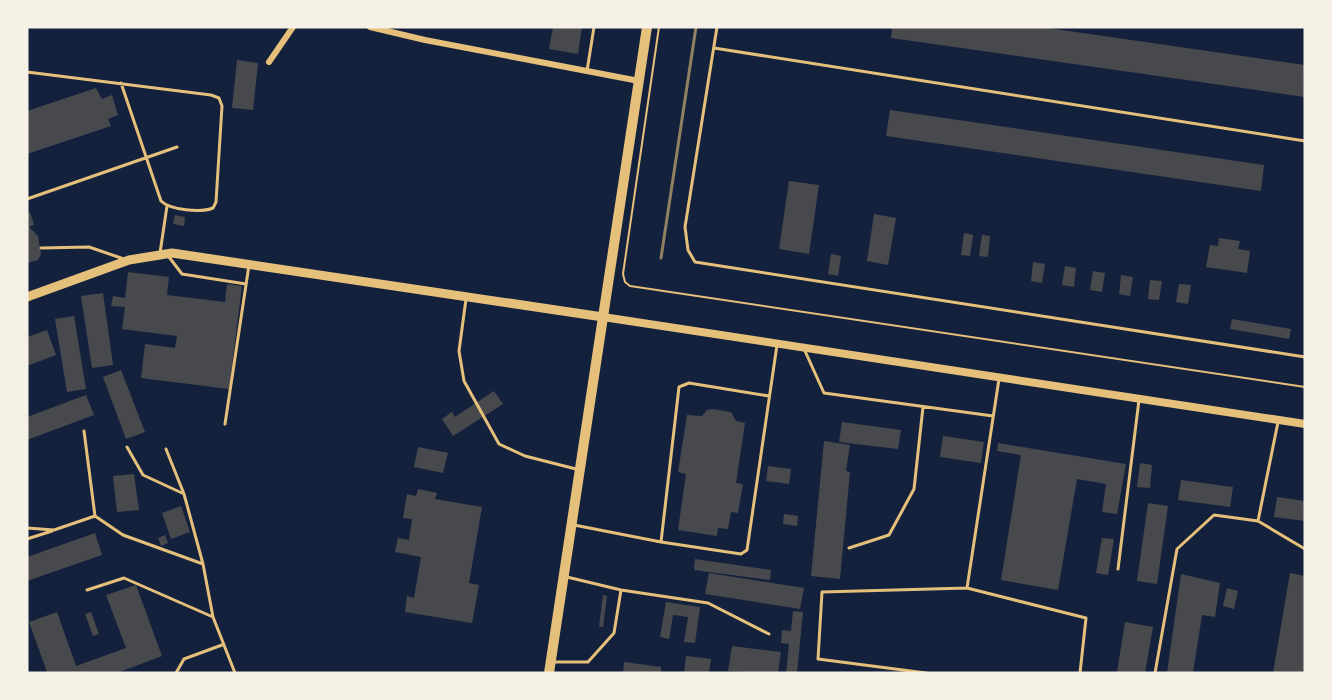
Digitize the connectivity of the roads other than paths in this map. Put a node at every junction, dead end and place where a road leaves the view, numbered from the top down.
1 (292, 27) edge
2 (370, 27) edge
3 (594, 27) edge
4 (647, 27) edge
5 (717, 27) edge
6 (714, 48) junction
7 (269, 62) dead end
8 (587, 71) junction
9 (27, 72) edge
10 (639, 81) junction
11 (121, 83) junction
12 (1305, 141) edge
13 (177, 147) dead end
14 (146, 158) junction
15 (27, 199) edge
16 (167, 206) junction
17 (41, 248) dead end
18 (163, 253) junction
19 (129, 260) junction
20 (250, 264) junction
21 (246, 284) junction
22 (27, 297) edge
23 (466, 297) junction
24 (603, 317) junction
25 (777, 344) junction
26 (803, 347) junction
27 (1305, 357) edge
28 (999, 377) junction
29 (769, 396) junction
30 (1139, 399) junction
31 (923, 406) junction
32 (993, 416) junction
33 (1279, 420) junction
34 (225, 424) dead end
35 (1305, 424) edge
36 (84, 431) dead end
37 (127, 447) dead end
38 (166, 449) dead end
39 (581, 470) junction
40 (184, 494) junction
41 (95, 516) junction
42 (1258, 521) junction
43 (572, 524) junction
44 (27, 528) edge
45 (54, 530) junction
46 (27, 539) edge
47 (661, 542) junction
48 (849, 548) dead end
49 (1305, 549) edge
50 (203, 564) junction
51 (1118, 569) dead end
52 (564, 576) junction
53 (966, 588) junction
54 (87, 590) dead end
55 (621, 590) junction
56 (213, 617) junction
57 (770, 634) dead end
58 (222, 645) junction
59 (550, 667) edge
60 (176, 673) edge
61 (235, 673) edge
62 (926, 673) edge
63 (1080, 673) edge
64 (1155, 673) edge

1 - 7 street
2 - 8 street
3 - 8 lane
4 - 10 main road
5 - 6 lane
6 - 12 lane
6 - 27 lane
8 - 10 street
9 - 11 lane
10 - 24 main road
11 - 14 lane
11 - 16 lane
13 - 14 lane
14 - 15 lane
14 - 16 lane
16 - 18 lane
17 - 19 lane
18 - 19 main road
18 - 20 main road
18 - 21 lane
19 - 22 main road
20 - 21 lane
20 - 23 main road
21 - 34 lane
23 - 24 main road
23 - 39 lane
24 - 25 street
24 - 39 main road
25 - 26 street
25 - 29 lane
26 - 28 street
26 - 31 lane
28 - 30 street
28 - 32 lane
29 - 47 lane
29 - 47 lane
30 - 33 street
30 - 51 lane
31 - 32 lane
31 - 48 lane
32 - 53 lane
33 - 35 street
33 - 42 lane
36 - 41 lane
37 - 40 lane
38 - 40 lane
39 - 43 main road
40 - 50 lane
41 - 45 lane
41 - 50 lane
42 - 49 lane
42 - 64 lane
43 - 47 lane
43 - 52 main road
44 - 45 lane
45 - 46 lane
50 - 56 lane
52 - 55 lane
52 - 59 main road
53 - 62 lane
53 - 63 lane
54 - 56 lane
55 - 57 lane
55 - 59 lane
56 - 58 lane
58 - 60 lane
58 - 61 lane

